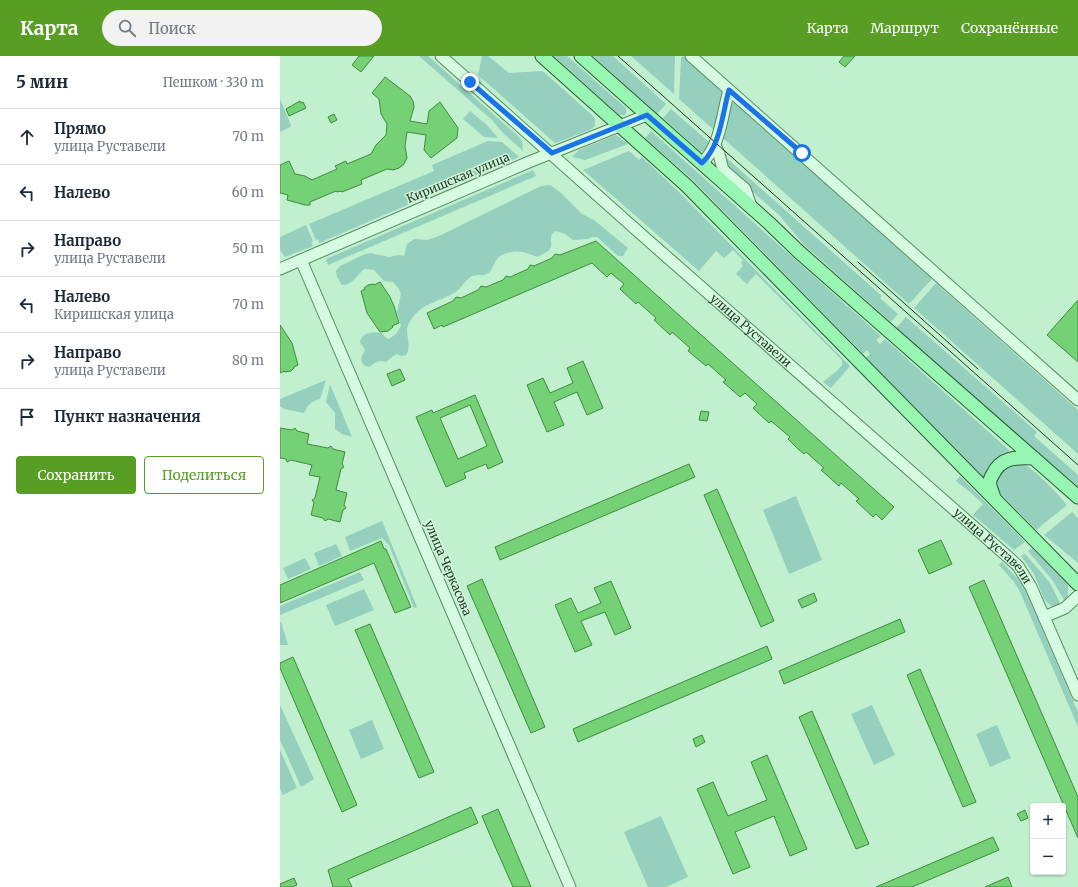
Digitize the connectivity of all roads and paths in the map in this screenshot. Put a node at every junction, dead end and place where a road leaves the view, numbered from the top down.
1 (441, 56) edge
2 (542, 56) edge
3 (581, 56) edge
4 (692, 56) edge
5 (729, 90) junction
6 (647, 115) junction
7 (620, 126) junction
8 (715, 146) junction
9 (552, 153) junction
10 (702, 163) junction
11 (751, 206) junction
12 (301, 260) junction
13 (280, 269) edge
14 (1078, 400) edge
15 (1034, 458) junction
16 (1078, 497) edge
17 (994, 499) junction
18 (1078, 584) edge
19 (1078, 596) edge
20 (1044, 617) junction
21 (1078, 695) edge
22 (570, 887) edge

1 - 9 street, улица Руставели
2 - 7 main road
3 - 6 main road
4 - 5 street
5 - 8 street
5 - 14 street
6 - 7 street, Киришская улица
6 - 10 main road
7 - 9 street, Киришская улица
7 - 17 main road
8 - 10 street
8 - 11 street
9 - 12 street, Киришская улица
9 - 20 street, улица Руставели
10 - 11 main road
11 - 15 main road
12 - 13 street, Киришская улица
12 - 22 street, улица Черкасова
15 - 16 main road
15 - 17 main road
17 - 18 main road
19 - 20 street
20 - 21 street, улица Руставели

